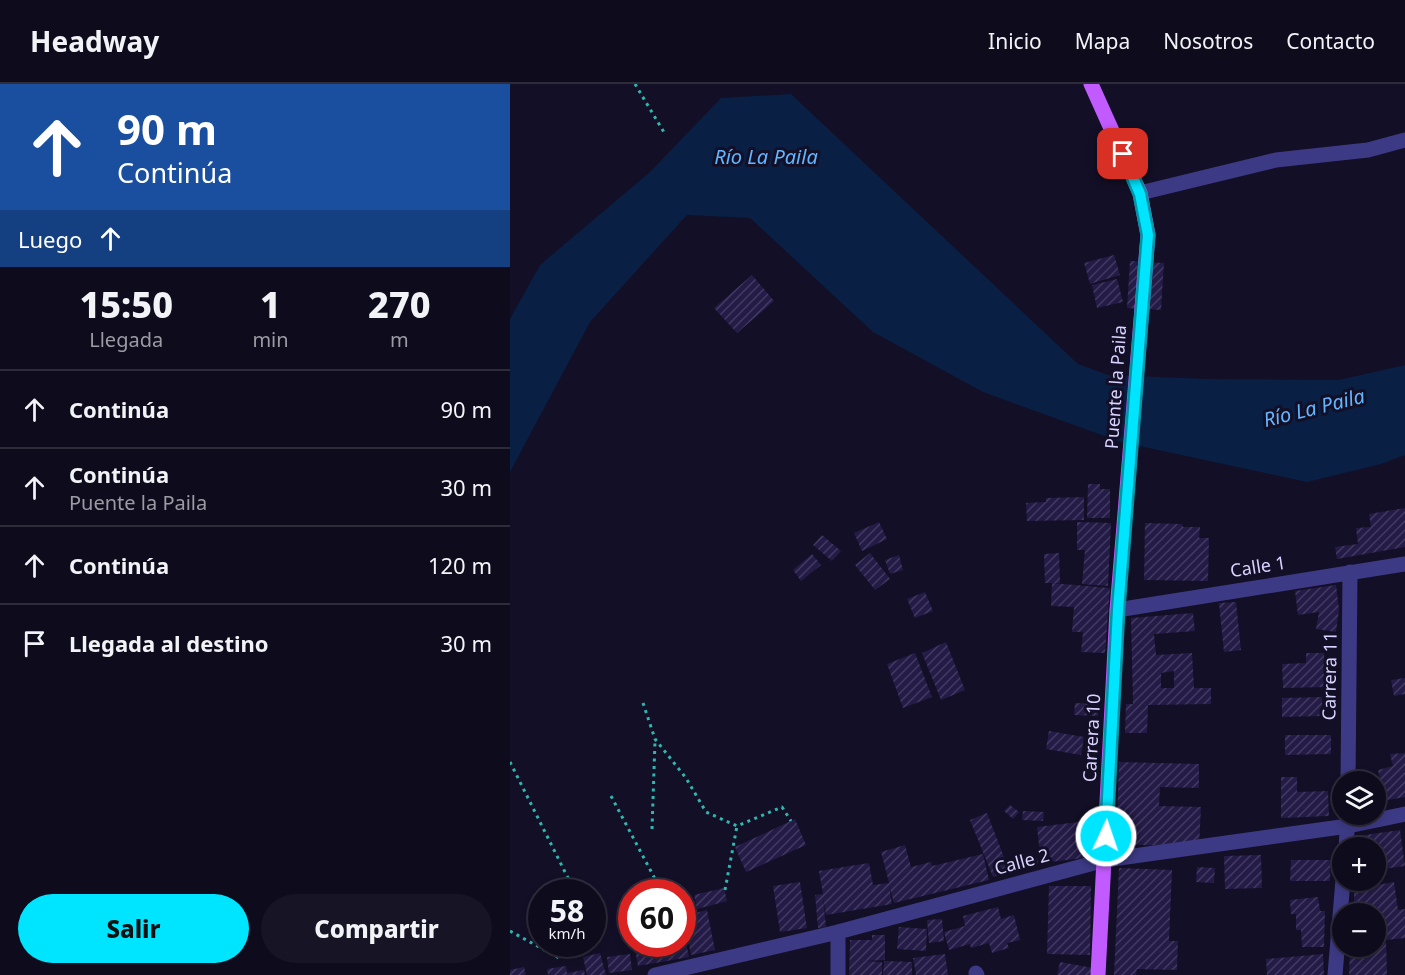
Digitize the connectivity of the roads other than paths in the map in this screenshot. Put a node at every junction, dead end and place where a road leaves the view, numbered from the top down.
1 (1090, 84) edge
2 (1405, 140) edge
3 (1140, 194) junction
4 (1405, 564) edge
5 (1350, 572) junction
6 (1118, 610) junction
7 (1348, 771) edge
8 (1405, 814) edge
9 (1386, 816) edge
10 (1332, 823) edge
11 (1105, 860) junction
12 (1342, 891) edge
13 (838, 932) junction
14 (656, 975) edge
15 (838, 975) edge
16 (1098, 975) edge
17 (1335, 975) edge

1 - 3 main road, Puente la Paila
2 - 3 street
3 - 6 main road, Puente la Paila
4 - 5 street, Calle 1
5 - 6 street, Calle 1
5 - 7 street, Carrera 11
6 - 11 main road, Carrera 10
8 - 9 street, Calle 2
10 - 11 street, Calle 2
11 - 13 street, Calle 2
11 - 16 main road, Carrera 10
12 - 17 street
13 - 14 street, Calle 2
13 - 15 street

